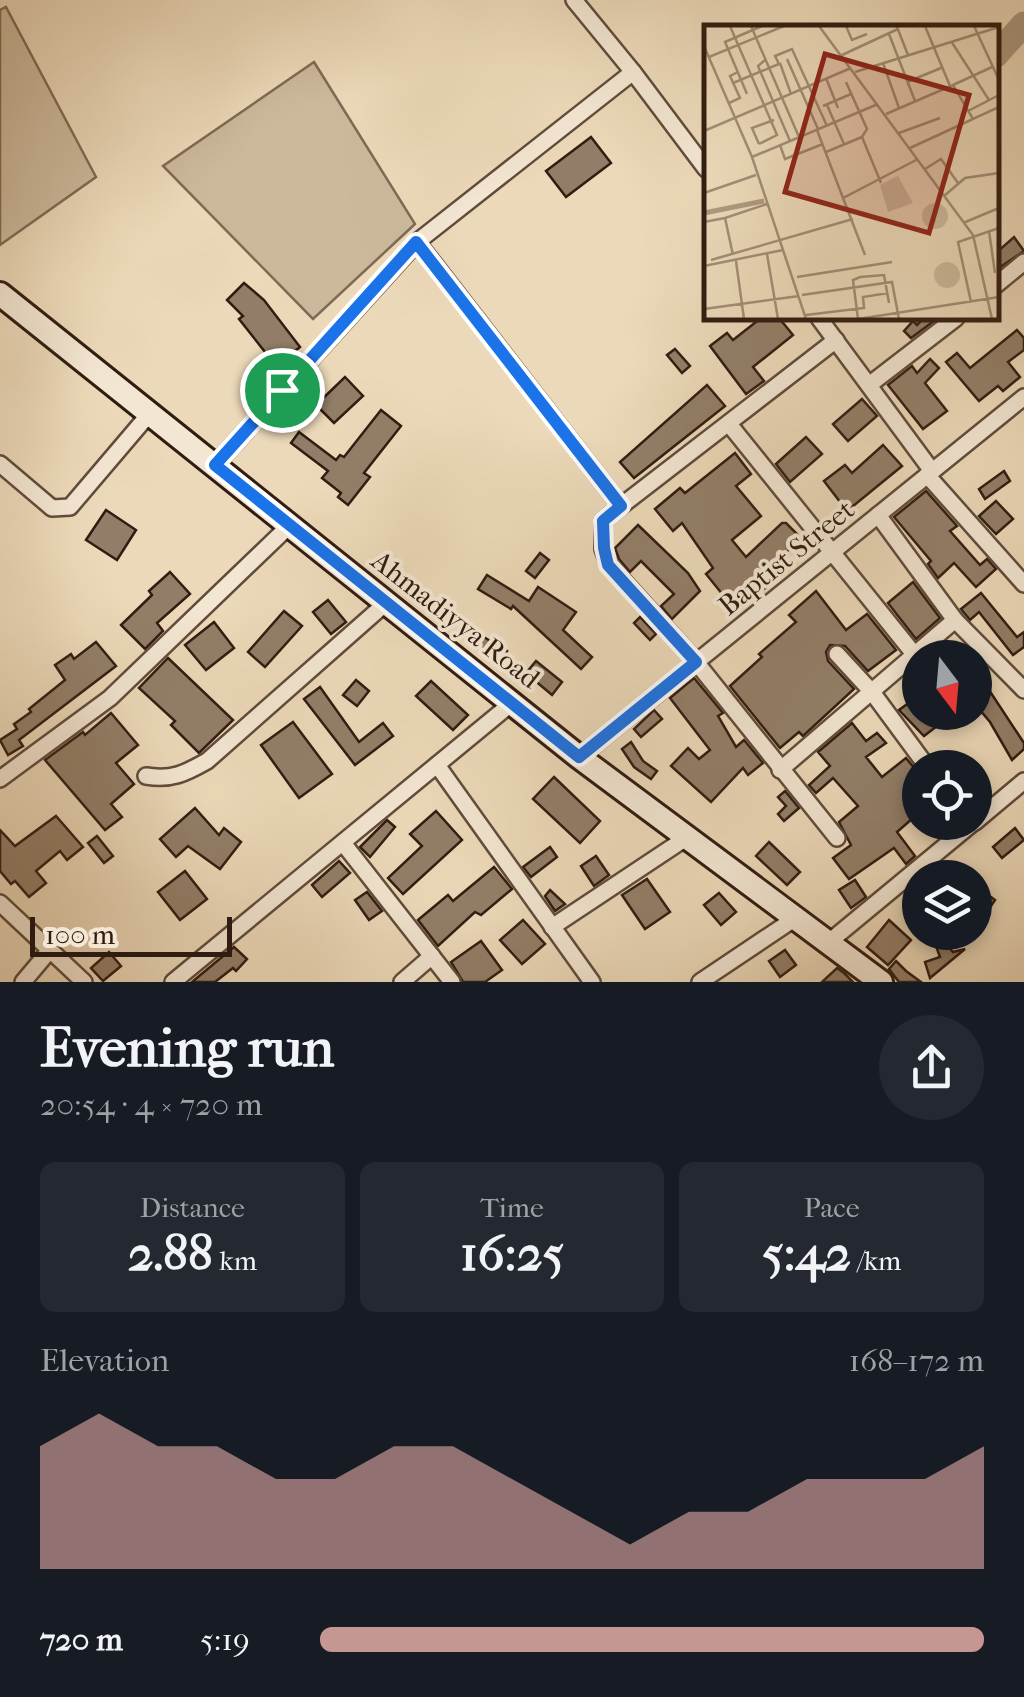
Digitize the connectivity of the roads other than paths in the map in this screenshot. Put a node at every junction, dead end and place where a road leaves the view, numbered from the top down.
1 (574, 0) edge
2 (633, 72) junction
3 (704, 166) edge
4 (416, 242) junction
5 (1024, 262) edge
6 (999, 283) edge
7 (0, 294) edge
8 (821, 320) edge
9 (953, 320) edge
10 (836, 340) junction
11 (869, 385) junction
12 (1024, 397) edge
13 (150, 413) junction
14 (729, 424) junction
15 (0, 464) edge
16 (215, 465) junction
17 (929, 473) junction
18 (621, 506) junction
19 (878, 515) junction
20 (290, 525) junction
21 (832, 552) junction
22 (1024, 584) edge
23 (386, 603) junction
24 (956, 620) junction
25 (903, 640) edge
26 (931, 640) edge
27 (837, 654) dead end
28 (696, 662) junction
29 (902, 665) edge
30 (1024, 690) edge
31 (872, 692) junction
32 (512, 702) junction
33 (915, 750) edge
34 (579, 757) junction
35 (437, 765) junction
36 (780, 770) junction
37 (146, 776) dead end
38 (0, 779) edge
39 (1024, 781) edge
40 (992, 807) edge
41 (686, 838) junction
42 (837, 838) dead end
43 (952, 840) edge
44 (343, 843) junction
45 (0, 903) edge
46 (794, 919) junction
47 (552, 927) junction
48 (830, 942) junction
49 (50, 950) junction
50 (432, 956) junction
51 (23, 982) edge
52 (84, 982) edge
53 (173, 982) edge
54 (402, 982) edge
55 (452, 982) edge
56 (592, 982) edge
57 (700, 982) edge
58 (881, 982) edge

1 - 2 street
2 - 3 street
2 - 4 street
4 - 16 street
4 - 18 street
5 - 6 street
7 - 13 street, Ahmadiyya Road
8 - 10 street
9 - 11 street
10 - 11 street
10 - 14 street
11 - 17 street
12 - 17 street, Baptist Street
13 - 15 street
13 - 16 street, Ahmadiyya Road
14 - 18 street
14 - 21 street
16 - 20 street, Ahmadiyya Road
17 - 19 street, Baptist Street
17 - 22 street
18 - 28 street
19 - 21 street, Baptist Street
19 - 24 street
20 - 23 street, Ahmadiyya Road
20 - 38 street
21 - 25 street
21 - 28 street, Baptist Street
23 - 32 street, Ahmadiyya Road
23 - 37 street
24 - 26 street
24 - 30 street
27 - 31 street
28 - 34 street, Baptist Street
28 - 36 street
29 - 31 street
31 - 33 street
31 - 36 street
32 - 34 street, Ahmadiyya Road
32 - 35 street
34 - 41 street, Ahmadiyya Road
35 - 44 street
35 - 47 street
36 - 42 street
39 - 40 street
41 - 46 street, Ahmadiyya Road
41 - 47 street
43 - 48 street
44 - 50 street
44 - 53 street
45 - 49 street
46 - 48 street, Ahmadiyya Road
46 - 57 street
47 - 56 street
48 - 58 street, Ahmadiyya Road
49 - 51 street
49 - 52 street
50 - 54 street
50 - 55 street

